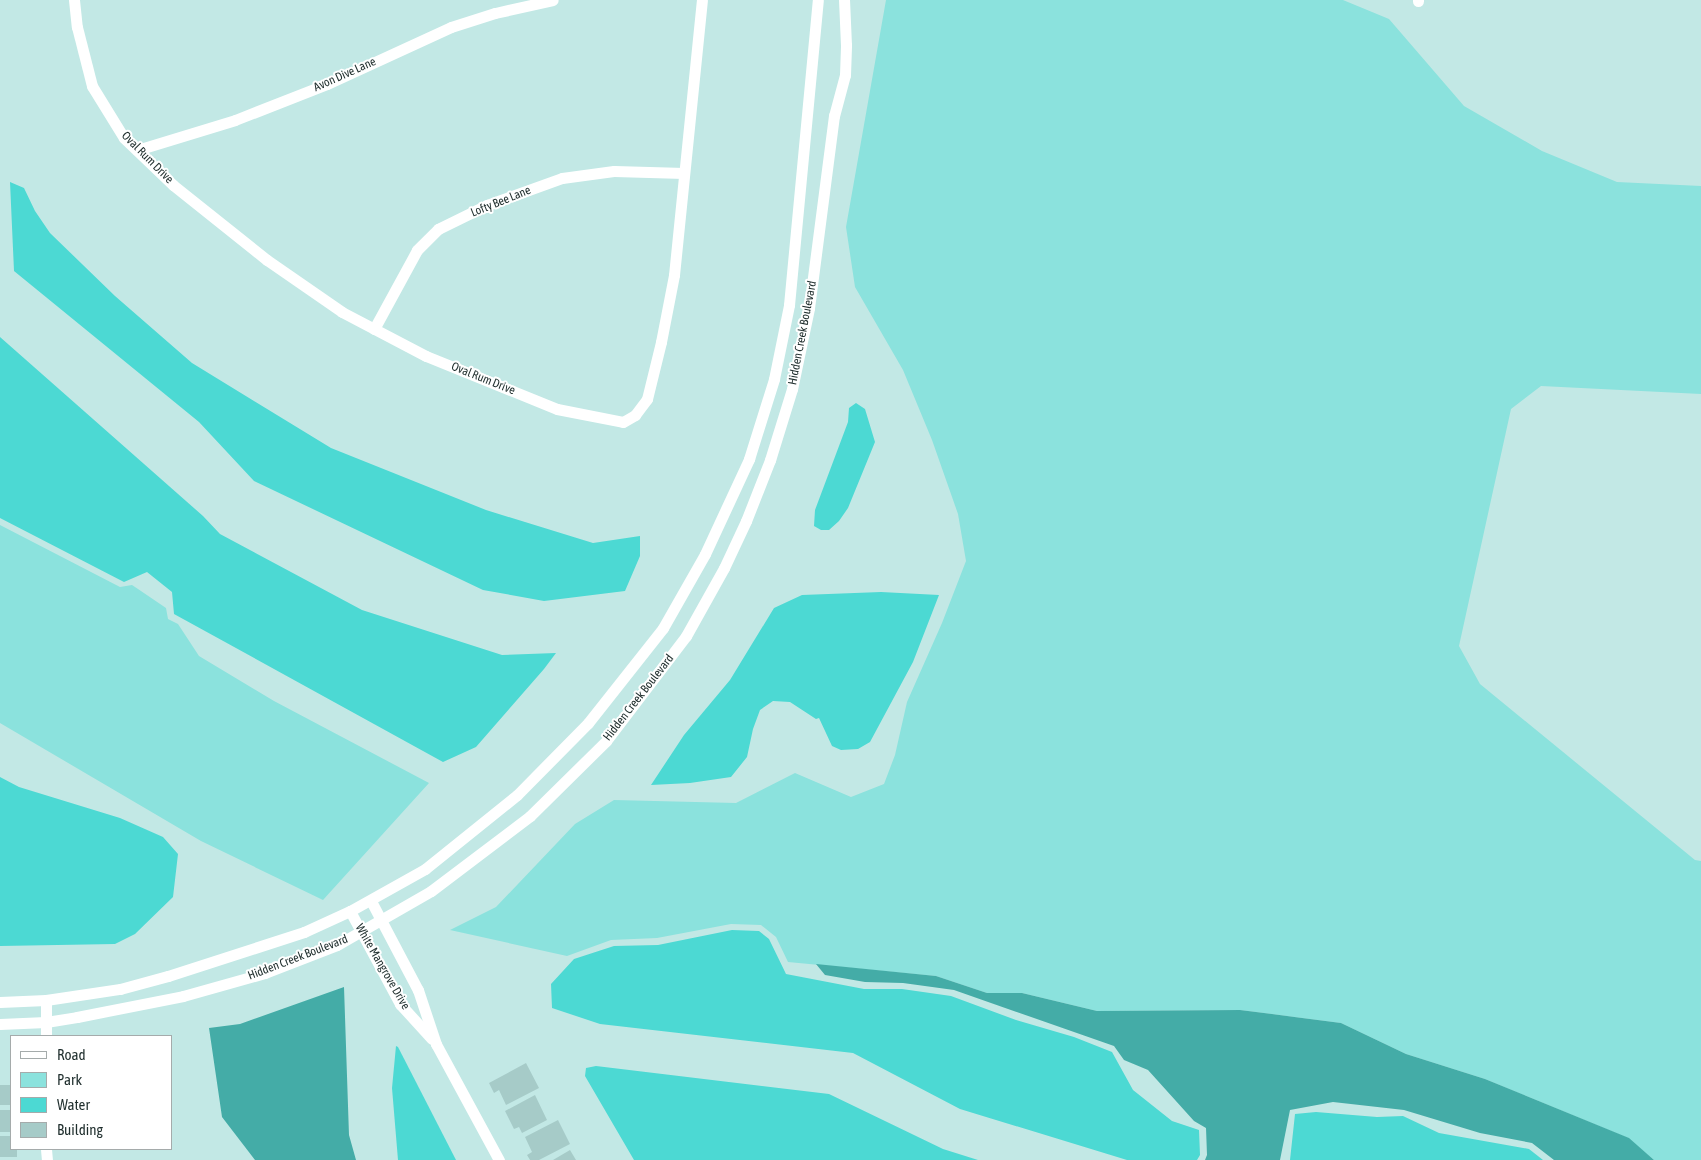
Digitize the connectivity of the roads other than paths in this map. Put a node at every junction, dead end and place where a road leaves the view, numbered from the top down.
1 (74, 0) edge
2 (553, 0) edge
3 (702, 0) edge
4 (818, 0) edge
5 (844, 0) edge
6 (136, 150) junction
7 (684, 172) junction
8 (374, 330) junction
9 (371, 901) junction
10 (350, 911) junction
11 (381, 921) junction
12 (361, 932) junction
13 (46, 1000) junction
14 (0, 1002) edge
15 (46, 1022) junction
16 (0, 1024) edge
17 (46, 1035) edge
18 (436, 1044) junction
19 (499, 1160) edge

1 - 6 street, Oval Rum Drive
2 - 6 street, Avon Dive Lane
3 - 7 street, Oval Rum Drive
4 - 9 street, Hidden Creek Boulevard
5 - 11 street, Hidden Creek Boulevard
6 - 8 street, Oval Rum Drive
7 - 8 street, Lofty Bee Lane
7 - 8 street, Oval Rum Drive
9 - 10 street, Hidden Creek Boulevard
9 - 11 street, White Mangrove Drive
10 - 12 street, White Mangrove Drive
10 - 13 street, Hidden Creek Boulevard
11 - 12 street, Hidden Creek Boulevard
11 - 18 street, White Mangrove Drive
12 - 15 street, Hidden Creek Boulevard
12 - 18 street, White Mangrove Drive
13 - 14 street, Hidden Creek Boulevard
13 - 15 street
15 - 16 street, Hidden Creek Boulevard
15 - 17 street
18 - 19 street, White Mangrove Drive

